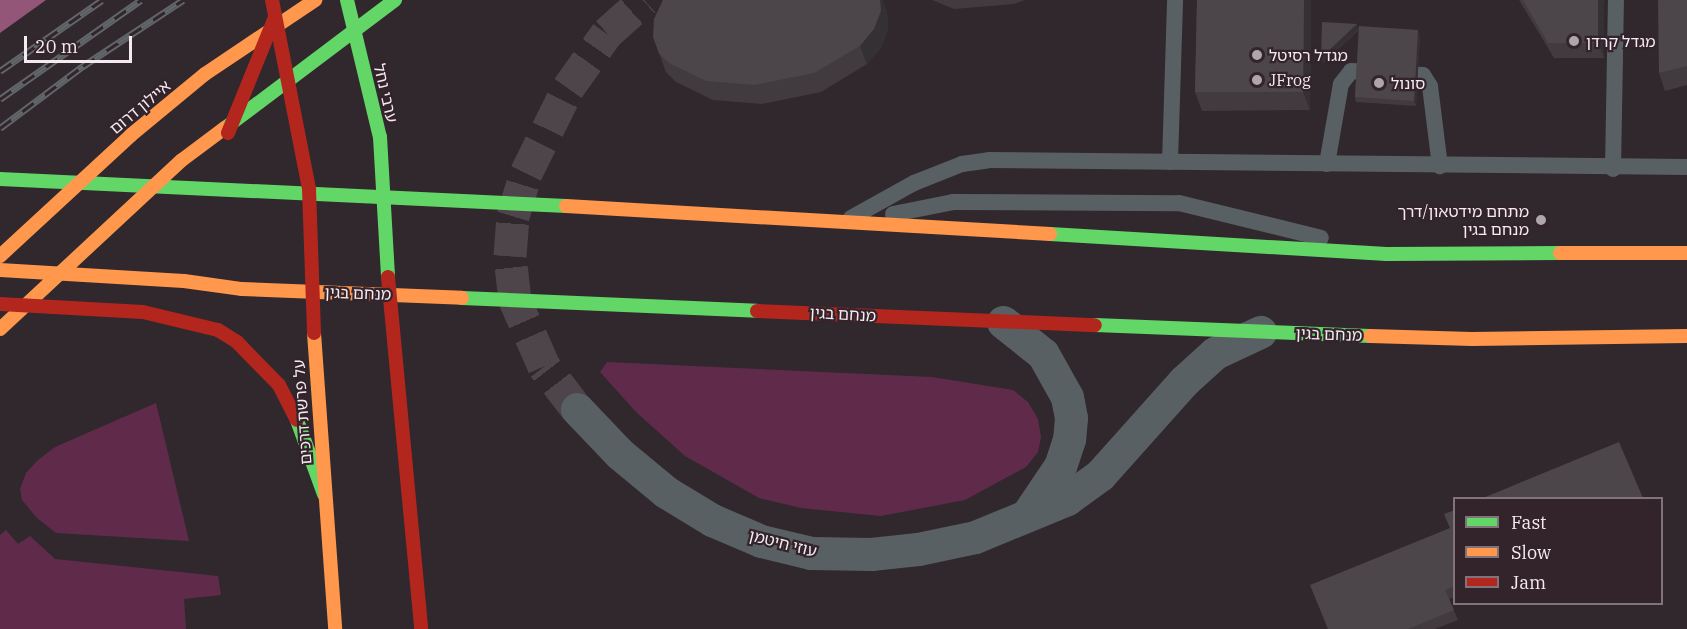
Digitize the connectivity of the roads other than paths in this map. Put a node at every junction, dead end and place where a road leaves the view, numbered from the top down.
1 (272, 0) edge
2 (315, 0) edge
3 (347, 0) edge
4 (395, 0) edge
5 (1174, 0) edge
6 (1616, 0) edge
7 (276, 16) junction
8 (1170, 162) junction
9 (1327, 164) junction
10 (1440, 166) junction
11 (1687, 167) edge
12 (1613, 169) junction
13 (0, 179) edge
14 (145, 186) junction
15 (308, 191) junction
16 (386, 195) junction
17 (839, 224) junction
18 (1687, 253) edge
19 (1386, 254) junction
20 (0, 256) edge
21 (0, 270) edge
22 (311, 291) junction
23 (389, 293) junction
24 (0, 304) edge
25 (1003, 322) junction
26 (0, 329) edge
27 (1260, 332) junction
28 (1687, 336) edge
29 (577, 409) tunnel mouth
30 (324, 494) junction
31 (1027, 516) junction
32 (335, 629) edge
33 (421, 629) edge

1 - 7 main road
2 - 20 main road, איילון דרום
3 - 16 main road, ערבי נחל
4 - 26 main road
5 - 8 lane
6 - 12 lane
7 - 14 main road
7 - 15 main road
8 - 9 lane
8 - 17 lane
9 - 10 lane
9 - 10 lane
10 - 12 lane
11 - 12 lane
13 - 14 main road
14 - 15 main road
15 - 16 main road
15 - 22 main road, על פרשת דרכים
16 - 17 main road
16 - 23 main road
17 - 19 main road
17 - 19 lane
18 - 19 main road
21 - 22 main road, מנחם בגין
22 - 23 main road, מנחם בגין
22 - 30 main road, על פרשת דרכים
23 - 25 main road, מנחם בגין
23 - 33 main road
24 - 30 main road
25 - 27 main road, מנחם בגין
25 - 31 street
27 - 28 main road, מנחם בגין
27 - 31 street, עוזי חיטמן
29 - 31 street, עוזי חיטמן
30 - 32 main road, על פרשת דרכים

